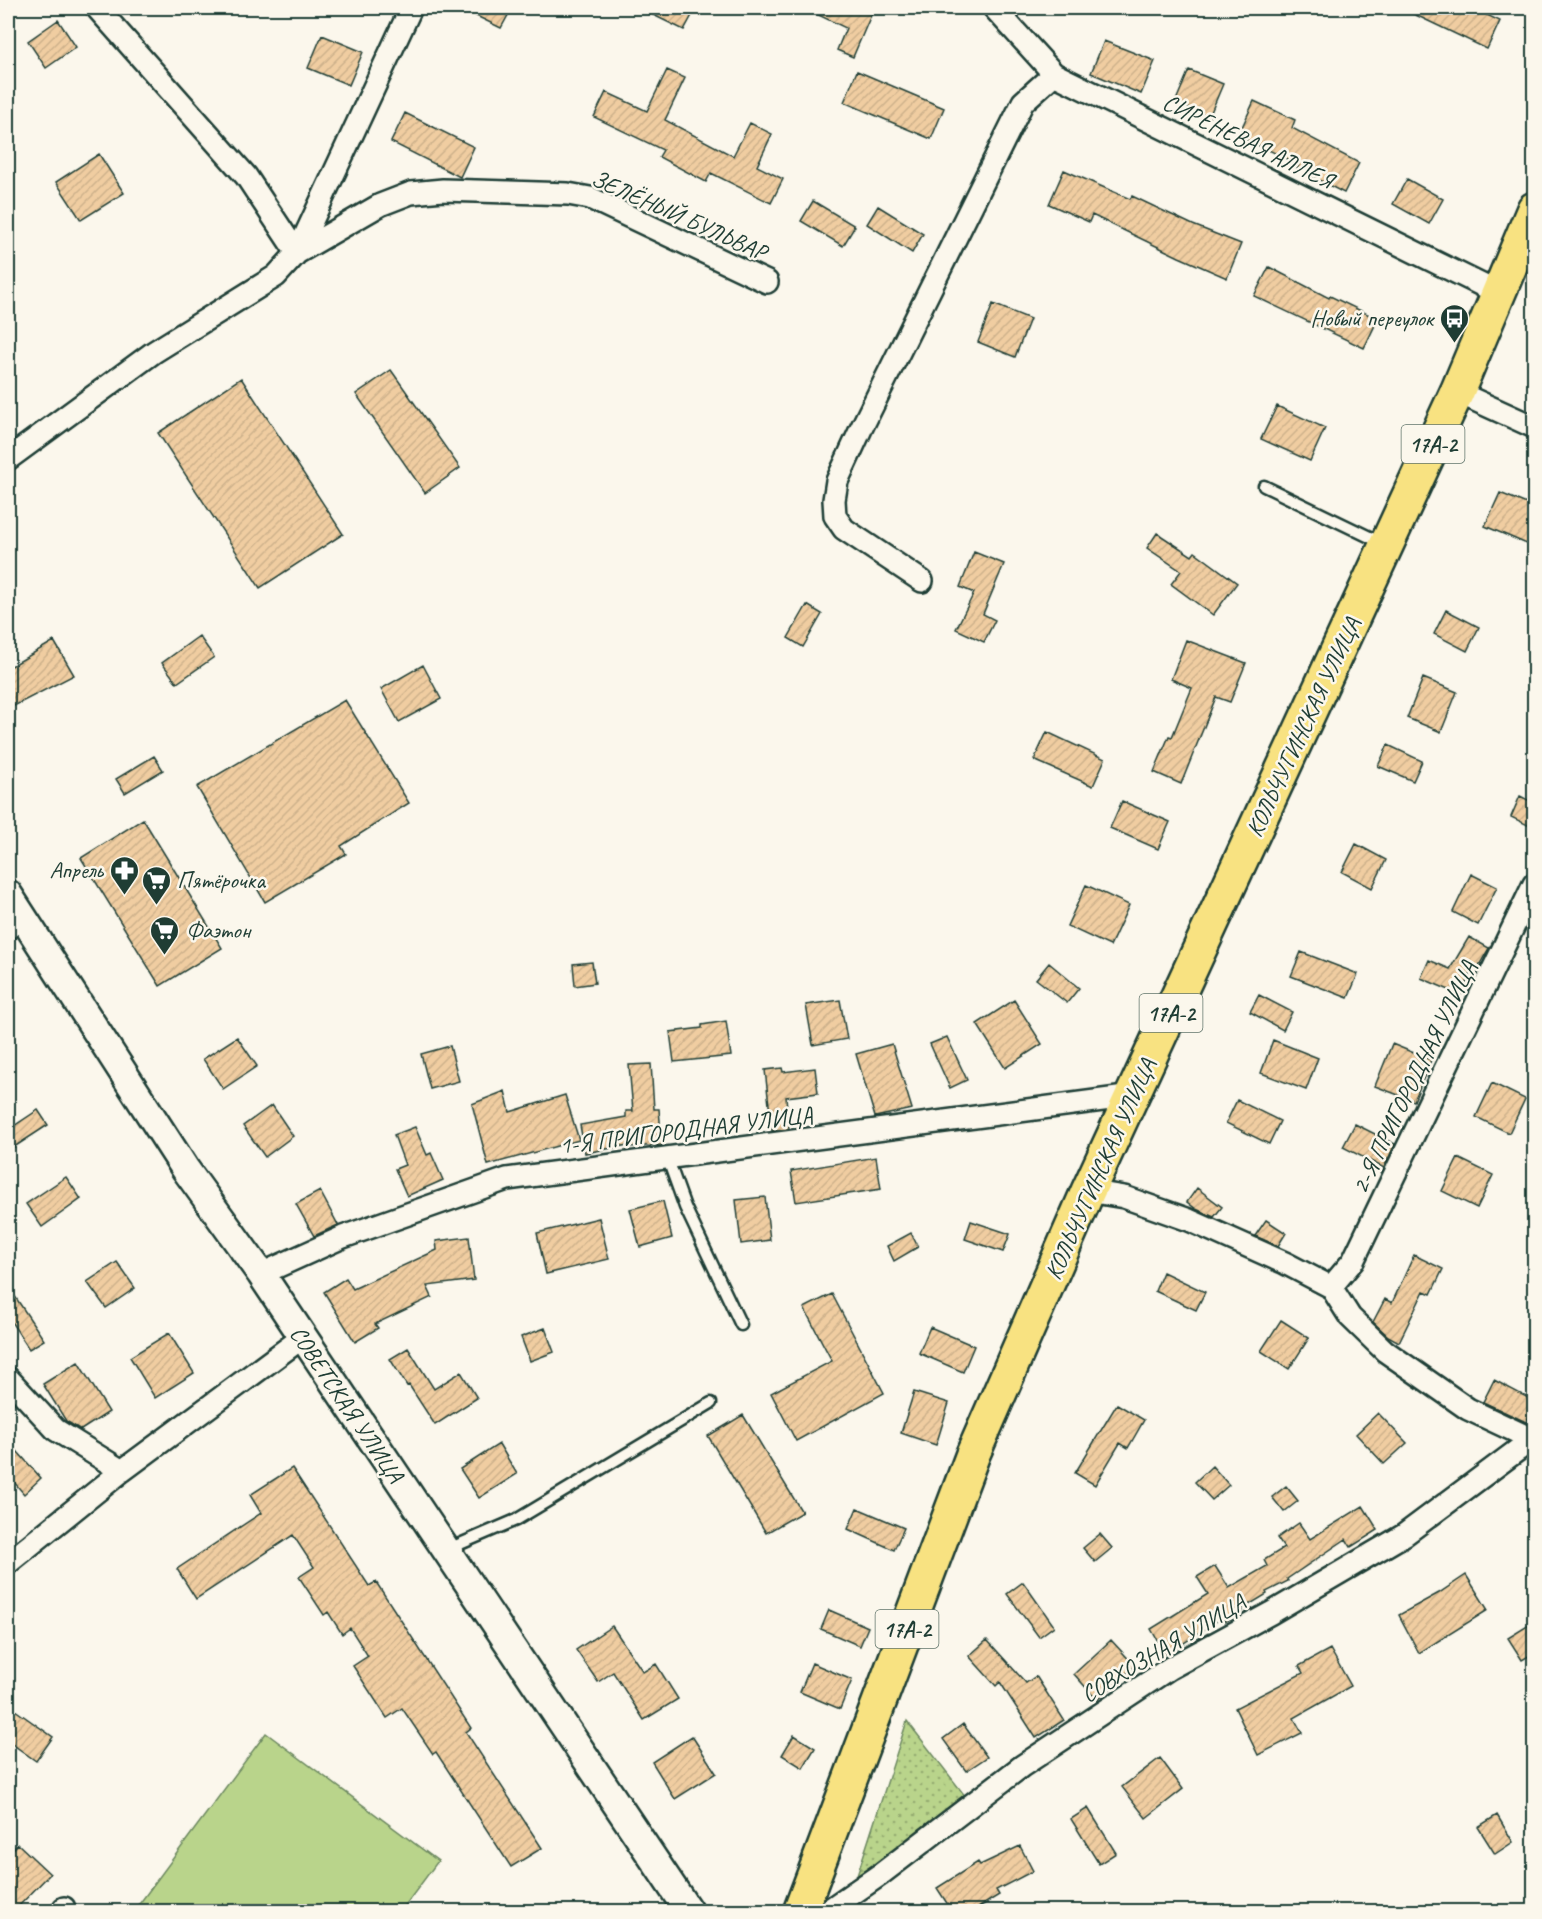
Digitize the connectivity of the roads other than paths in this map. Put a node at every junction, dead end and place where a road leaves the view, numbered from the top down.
1 (97, 8) edge
2 (411, 8) edge
3 (994, 8) edge
4 (1054, 74) junction
5 (1534, 209) edge
6 (297, 253) junction
7 (767, 282) dead end
8 (1500, 294) junction
9 (1458, 392) junction
10 (1534, 427) edge
11 (8, 459) edge
12 (1264, 486) dead end
13 (1387, 545) junction
14 (922, 581) dead end
15 (1534, 884) edge
16 (8, 894) edge
17 (15, 923) edge
18 (1133, 1096) junction
19 (667, 1157) junction
20 (1088, 1191) junction
21 (261, 1274) junction
22 (1331, 1287) junction
23 (741, 1325) dead end
24 (303, 1337) junction
25 (8, 1378) edge
26 (711, 1403) dead end
27 (1534, 1440) edge
28 (122, 1471) junction
29 (445, 1551) junction
30 (8, 1563) edge
31 (689, 1911) edge
32 (800, 1911) edge
33 (826, 1911) edge

1 - 6 street
2 - 6 street
3 - 4 street, СИРЕНЕВАЯ АЛЛЕЯ
4 - 8 street, СИРЕНЕВАЯ АЛЛЕЯ
4 - 14 street
5 - 8 main road, КОЛЬЧУГИНСКАЯ УЛИЦА / 17А-2
6 - 7 street, ЗЕЛЁНЫЙ БУЛЬВАР
6 - 11 street
8 - 9 main road, КОЛЬЧУГИНСКАЯ УЛИЦА / 17А-2
9 - 10 street
9 - 13 main road, КОЛЬЧУГИНСКАЯ УЛИЦА / 17А-2
12 - 13 lane
13 - 18 main road, КОЛЬЧУГИНСКАЯ УЛИЦА / 17А-2
15 - 22 street, 2-Я ПРИГОРОДНАЯ УЛИЦА
16 - 17 street, СОВЕТСКАЯ УЛИЦА
17 - 21 street, СОВЕТСКАЯ УЛИЦА
18 - 19 street, 1-Я ПРИГОРОДНАЯ УЛИЦА
18 - 20 main road, КОЛЬЧУГИНСКАЯ УЛИЦА / 17А-2
19 - 21 street, 1-Я ПРИГОРОДНАЯ УЛИЦА
19 - 23 lane
20 - 22 street
20 - 32 main road, КОЛЬЧУГИНСКАЯ УЛИЦА / 17А-2
21 - 24 street, СОВЕТСКАЯ УЛИЦА
22 - 27 street
24 - 28 street
24 - 29 street, СОВЕТСКАЯ УЛИЦА
25 - 28 street
26 - 29 lane
27 - 33 street, СОВХОЗНАЯ УЛИЦА
28 - 30 street
29 - 31 street, СОВЕТСКАЯ УЛИЦА

